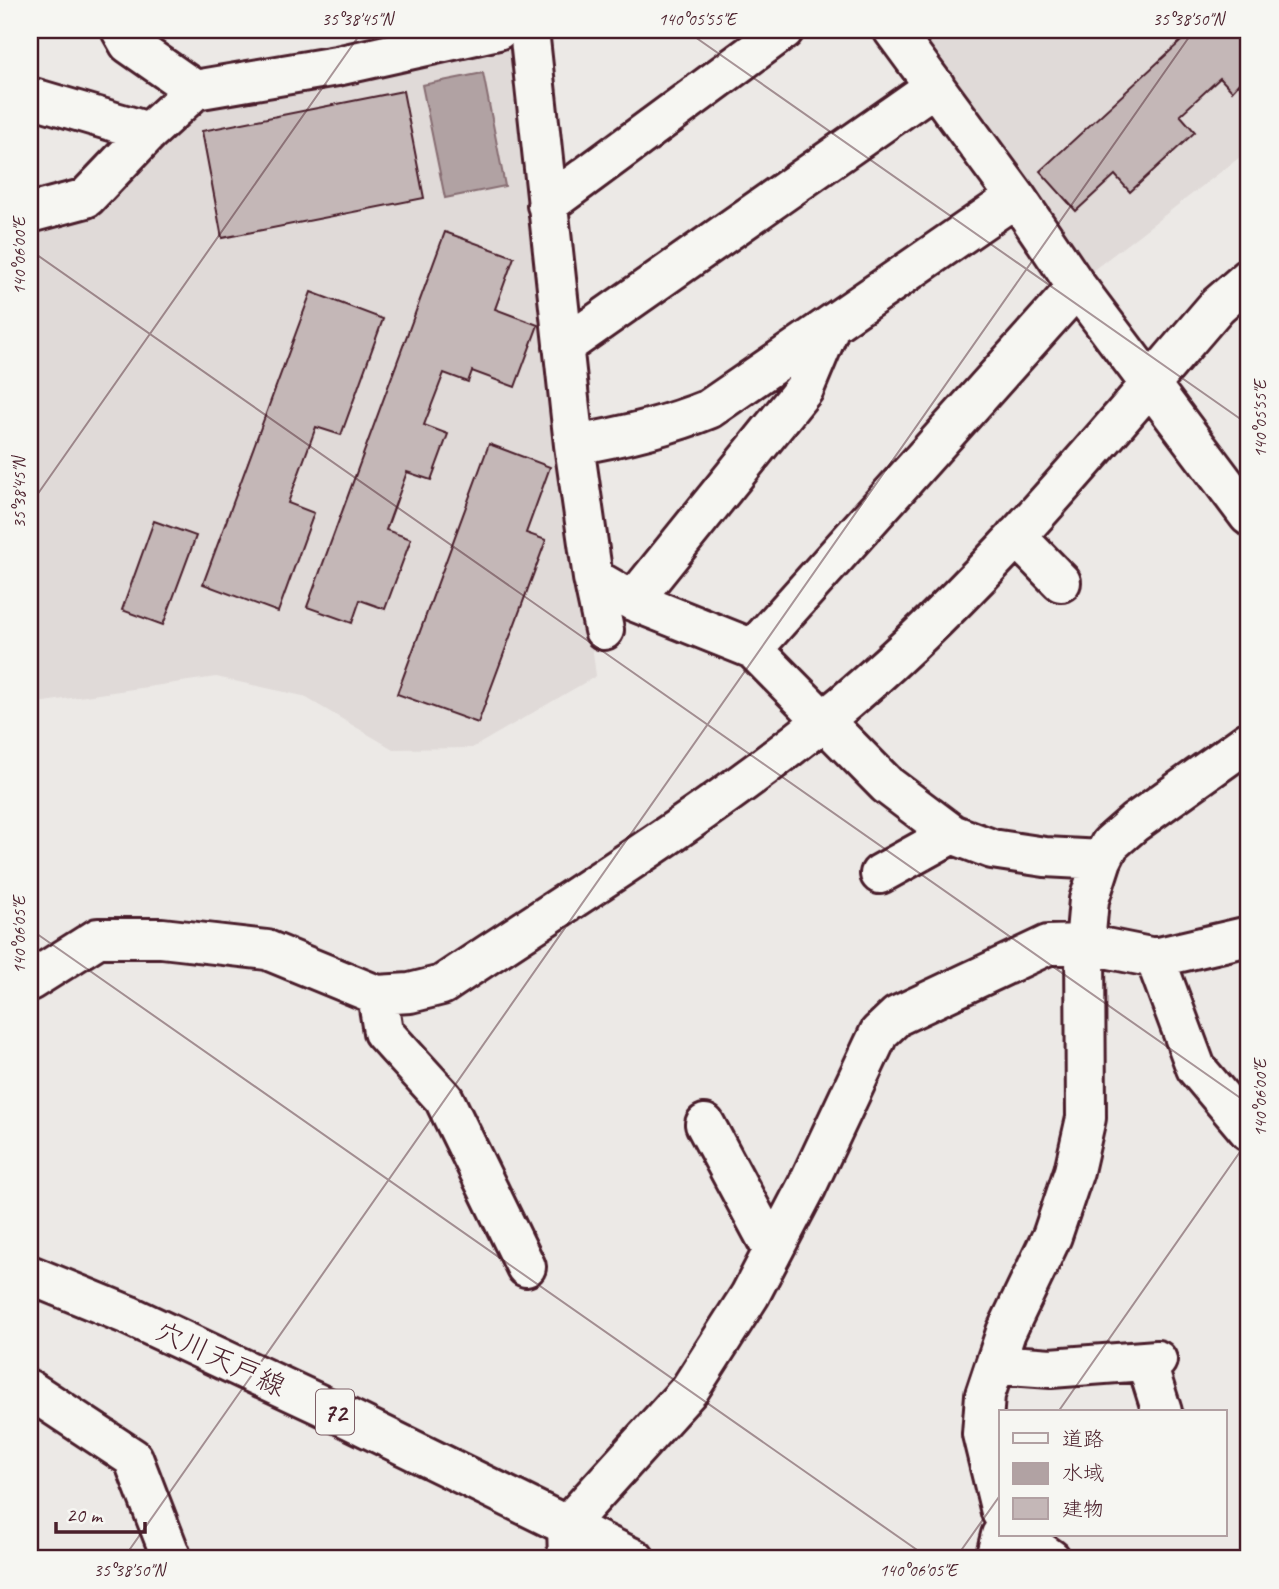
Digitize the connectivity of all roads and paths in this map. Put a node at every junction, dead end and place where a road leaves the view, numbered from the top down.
1 (367, 30) edge
2 (498, 30) edge
3 (529, 30) edge
4 (784, 30) edge
5 (893, 30) edge
6 (133, 35) edge
7 (337, 65) junction
8 (935, 86) junction
9 (195, 90) junction
10 (30, 97) edge
11 (149, 132) junction
12 (1016, 197) junction
13 (547, 205) junction
14 (30, 213) edge
15 (1249, 278) edge
16 (1077, 287) junction
17 (830, 327) junction
18 (563, 347) junction
19 (1149, 385) junction
20 (573, 445) junction
21 (1249, 516) edge
22 (1016, 536) junction
23 (593, 578) junction
24 (1061, 582) dead end
25 (633, 601) junction
26 (604, 629) dead end
27 (752, 649) junction
28 (824, 720) junction
29 (1249, 741) edge
30 (952, 834) junction
31 (1102, 860) junction
32 (880, 874) dead end
33 (1249, 936) edge
34 (1085, 944) junction
35 (1155, 958) junction
36 (30, 981) edge
37 (377, 995) junction
38 (705, 1124) dead end
39 (1249, 1131) edge
40 (774, 1251) junction
41 (526, 1267) dead end
42 (30, 1275) edge
43 (996, 1364) junction
44 (30, 1390) edge
45 (1162, 1410) edge
46 (996, 1464) edge
47 (999, 1492) edge
48 (1001, 1536) edge
49 (1018, 1536) edge
50 (568, 1542) edge
51 (172, 1559) edge
52 (635, 1559) edge
53 (995, 1559) edge
54 (1051, 1559) edge

1 - 7 street
2 - 7 street
3 - 13 street
4 - 13 street
5 - 8 street
6 - 9 street
7 - 9 street
8 - 12 street
8 - 18 street
9 - 11 street
10 - 11 street
11 - 14 street
12 - 16 street
12 - 17 street
13 - 18 street
15 - 19 street
16 - 19 street
16 - 27 street
17 - 20 street
17 - 25 street
18 - 20 street
19 - 21 street
19 - 22 street
20 - 23 street
22 - 24 street
22 - 28 street
23 - 25 street
23 - 26 street
25 - 27 street
27 - 28 street
28 - 30 street
28 - 37 street
29 - 31 street
30 - 31 street
30 - 32 street
31 - 34 street
33 - 35 street
34 - 35 street
34 - 40 street
34 - 43 street
35 - 39 street
36 - 37 street
37 - 41 street
38 - 40 street
40 - 50 street
42 - 50 street, 穴川天戸線 / 72
43 - 45 street
43 - 46 street
44 - 51 street
46 - 47 street
48 - 53 street
49 - 54 street
50 - 52 street, 穴川天戸線 / 72

